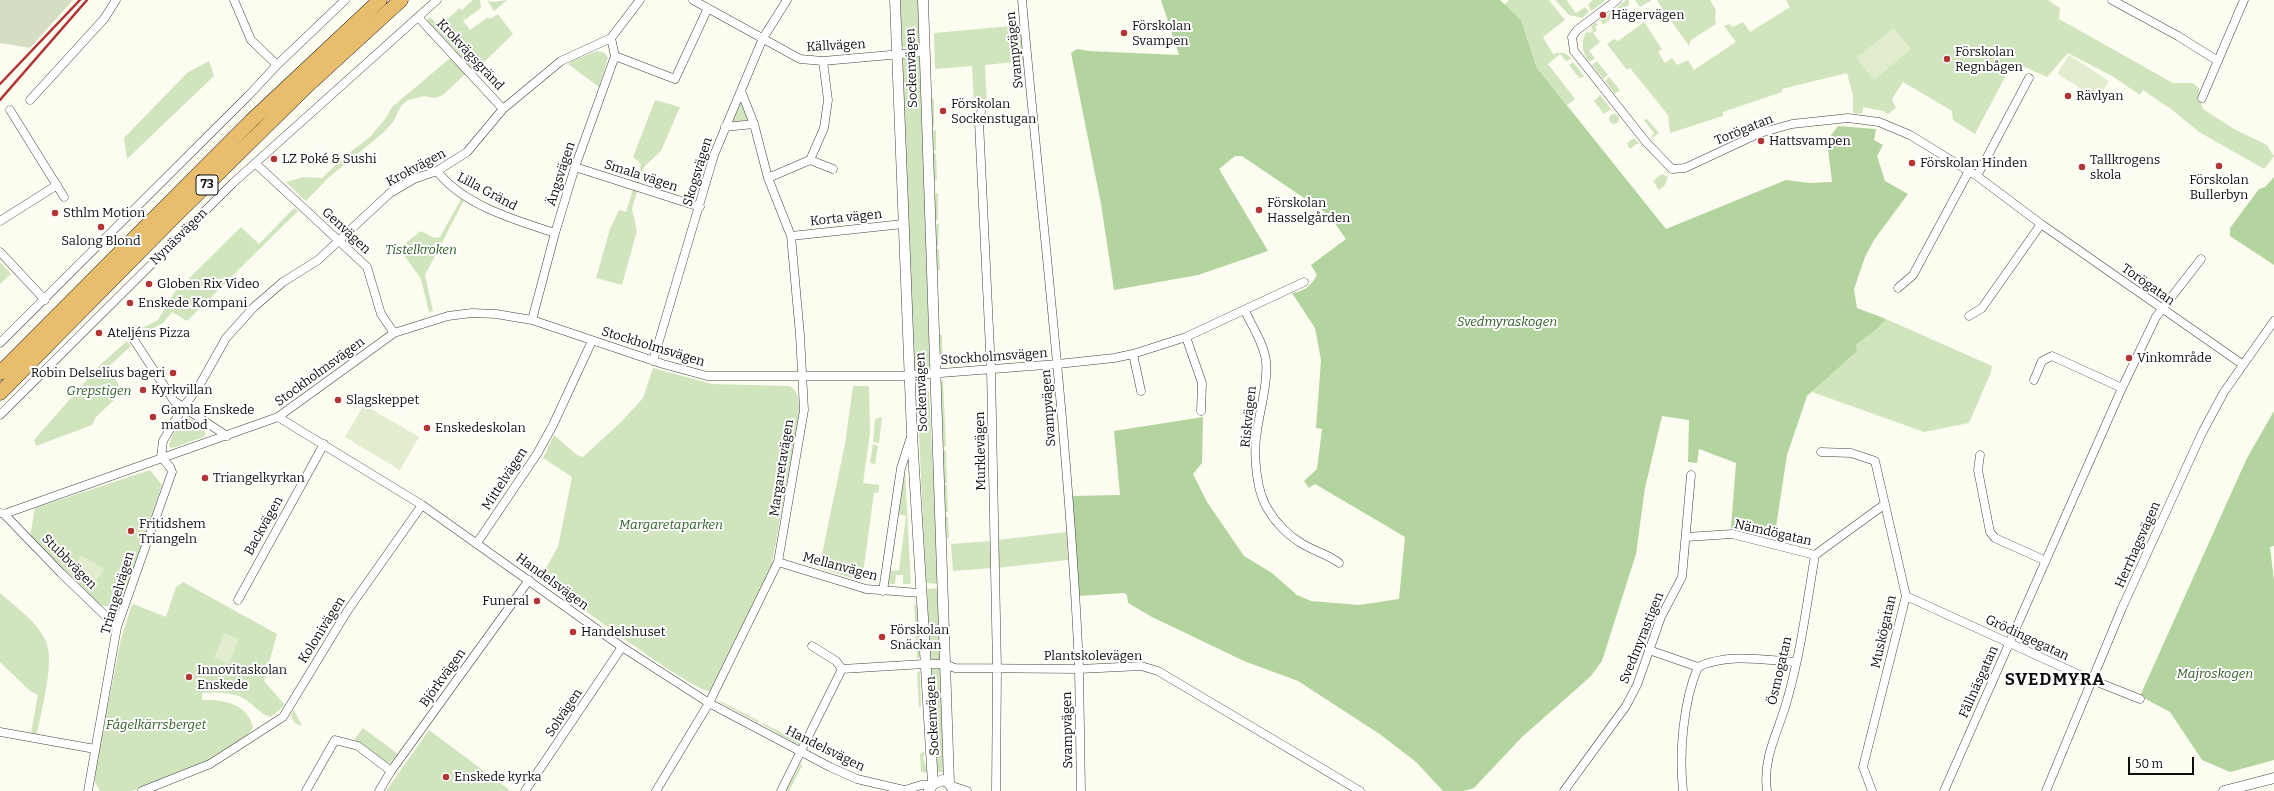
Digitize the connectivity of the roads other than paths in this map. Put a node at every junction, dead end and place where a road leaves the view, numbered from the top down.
1 (116, 0) edge
2 (234, 0) edge
3 (345, 0) edge
4 (380, 0) edge
5 (401, 0) edge
6 (437, 0) edge
7 (640, 0) edge
8 (694, 0) edge
9 (787, 0) edge
10 (895, 0) edge
11 (923, 0) edge
12 (1022, 0) edge
13 (1617, 0) edge
14 (2112, 0) edge
15 (2244, 0) edge
16 (708, 8) junction
17 (418, 17) junction
18 (611, 38) junction
19 (763, 38) junction
20 (924, 52) junction
21 (897, 53) junction
22 (615, 56) junction
23 (824, 61) junction
24 (2218, 61) junction
25 (277, 65) junction
26 (2029, 78) dead end
27 (741, 91) junction
28 (2202, 98) dead end
29 (30, 100) dead end
30 (503, 109) junction
31 (10, 110) dead end
32 (981, 112) dead end
33 (754, 124) junction
34 (725, 127) junction
35 (810, 160) junction
36 (255, 163) junction
37 (575, 167) junction
38 (833, 170) dead end
39 (437, 171) junction
40 (1969, 171) junction
41 (1977, 176) junction
42 (768, 178) junction
43 (57, 185) junction
44 (64, 197) dead end
45 (700, 207) junction
46 (0, 221) edge
47 (903, 224) junction
48 (2041, 224) junction
49 (555, 233) junction
50 (791, 236) junction
51 (339, 241) junction
52 (0, 252) edge
53 (2201, 259) dead end
54 (1304, 282) dead end
55 (1898, 288) dead end
56 (45, 300) junction
57 (2162, 310) junction
58 (1244, 311) junction
59 (1969, 316) dead end
60 (532, 320) junction
61 (2274, 321) edge
62 (394, 333) junction
63 (1186, 337) junction
64 (134, 340) dead end
65 (592, 341) junction
66 (0, 343) edge
67 (1133, 354) junction
68 (653, 361) junction
69 (1058, 364) junction
70 (2242, 364) junction
71 (992, 370) junction
72 (0, 373) edge
73 (934, 373) junction
74 (802, 374) junction
75 (19, 375) junction
76 (910, 375) junction
77 (2034, 380) dead end
78 (2122, 388) junction
79 (1141, 391) dead end
80 (0, 393) edge
81 (0, 399) edge
82 (183, 407) junction
83 (1201, 411) dead end
84 (0, 415) edge
85 (278, 418) junction
86 (912, 435) junction
87 (227, 436) junction
88 (324, 444) junction
89 (1821, 452) dead end
90 (1980, 456) dead end
91 (161, 457) junction
92 (1691, 475) dead end
93 (1885, 504) junction
94 (422, 505) junction
95 (2, 513) edge
96 (1686, 537) junction
97 (477, 543) junction
98 (1815, 556) junction
99 (2046, 561) junction
100 (778, 562) junction
101 (1339, 563) dead end
102 (529, 580) junction
103 (883, 591) junction
104 (920, 593) junction
105 (1906, 596) junction
106 (238, 600) dead end
107 (118, 627) junction
108 (2010, 643) junction
109 (812, 646) dead end
110 (622, 647) junction
111 (1649, 650) junction
112 (1796, 662) junction
113 (924, 664) junction
114 (944, 664) junction
115 (1698, 667) junction
116 (997, 668) junction
117 (842, 669) junction
118 (1079, 669) junction
119 (2093, 680) junction
120 (2140, 699) dead end
121 (709, 703) junction
122 (0, 732) edge
123 (95, 749) junction
124 (801, 752) junction
125 (390, 771) junction
126 (2274, 778) edge
127 (952, 786) edge
128 (931, 787) edge
129 (907, 790) edge
130 (88, 791) edge
131 (142, 791) edge
132 (306, 791) edge
133 (379, 791) edge
134 (525, 791) edge
135 (656, 791) edge
136 (781, 791) edge
137 (968, 791) edge
138 (996, 791) edge
139 (1081, 791) edge
140 (1360, 791) edge
141 (1564, 791) edge
142 (1682, 791) edge
143 (1767, 791) edge
144 (1872, 791) edge
145 (1944, 791) edge
146 (2046, 791) edge
147 (2224, 791) edge

1 - 29 street
2 - 25 street
3 - 25 street
4 - 72 highway, 73
5 - 75 highway, Nynäsvägen / 73
6 - 17 street, Nynäsvägen
7 - 18 street, Krokvägen
8 - 16 street, Källvägen
9 - 19 street, Skogsvägen
10 - 21 street, Sockenvägen
11 - 20 street, Sockenvägen
12 - 69 street, Svampvägen
13 - 40 street, Torögatan
14 - 24 street
15 - 24 street
16 - 19 street, Källvägen
16 - 22 street
17 - 30 street, Krokvägsgränd
17 - 36 street, Nynäsvägen
18 - 22 street
18 - 30 street, Krokvägen
19 - 23 street, Källvägen
19 - 27 street, Skogsvägen
20 - 21 street, Källvägen
20 - 73 street, Sockenvägen
21 - 23 street, Källvägen
21 - 47 street, Sockenvägen
22 - 37 street, Ängsvägen
23 - 35 street
24 - 28 street
25 - 56 street
26 - 41 street
27 - 33 street, Margaretavägen
27 - 34 street, Skogsvägen
30 - 39 street, Krokvägen
31 - 43 street
32 - 71 street, Murklevägen
33 - 34 street
33 - 42 street, Margaretavägen
34 - 45 street, Skogsvägen
35 - 38 street
35 - 42 street
36 - 51 street, Genvägen
36 - 84 street, Nynäsvägen
37 - 45 street, Smala vägen
37 - 49 street, Ängsvägen
39 - 49 street, Lilla Gränd
39 - 51 street, Krokvägen
40 - 41 street, Torögatan
40 - 55 street
41 - 48 street, Torögatan
42 - 50 street, Margaretavägen
43 - 44 street
43 - 46 street
45 - 68 street, Skogsvägen
47 - 50 street, Korta vägen
47 - 76 street, Sockenvägen
48 - 57 street, Torögatan
48 - 59 street
49 - 60 street, Ängsvägen
50 - 74 street, Margaretavägen
51 - 62 street, Genvägen
51 - 82 street, Krokvägen
52 - 56 street
53 - 57 street, Fållnäsgatan
54 - 58 street, Stockholmsvägen
56 - 66 street
57 - 70 street, Torögatan
57 - 78 street, Fållnäsgatan
58 - 63 street, Stockholmsvägen
58 - 101 street, Riskvägen
60 - 62 street, Stockholmsvägen
60 - 65 street, Stockholmsvägen
61 - 70 street, Herrhagsvägen
62 - 85 street, Stockholmsvägen
63 - 67 street, Stockholmsvägen
63 - 83 street
64 - 82 street
65 - 68 street, Stockholmsvägen
65 - 97 street, Mittelvägen
67 - 69 street, Stockholmsvägen
67 - 79 street
68 - 74 street, Stockholmsvägen
69 - 71 street, Stockholmsvägen
69 - 118 street, Svampvägen
70 - 119 street, Herrhagsvägen
71 - 73 street, Stockholmsvägen
71 - 116 street, Murklevägen
73 - 76 street, Stockholmsvägen
73 - 114 street, Sockenvägen
74 - 76 street, Stockholmsvägen
74 - 100 street, Margaretavägen
75 - 80 highway, Nynäsvägen / 73
75 - 81 highway
76 - 86 street, Sockenvägen
77 - 78 street
78 - 99 street, Fållnäsgatan
82 - 87 street
82 - 91 street
85 - 87 street, Stockholmsvägen
85 - 88 street, Handelsvägen
86 - 103 street, Sockenvägen
86 - 104 street, Sockenvägen
87 - 91 street, Stockholmsvägen
88 - 94 street, Handelsvägen
88 - 106 street, Backvägen
89 - 93 street, Muskögatan
90 - 99 street
91 - 95 street, Stockholmsvägen
91 - 107 street, Triangelvägen
92 - 96 street, Svedmyrastigen
93 - 98 street, Nämdögatan
93 - 105 street, Muskögatan
94 - 97 street, Handelsvägen
94 - 131 street, Kolonivägen
95 - 107 street, Stubbvägen
96 - 98 street, Nämdögatan
96 - 111 street, Svedmyrastigen
97 - 102 street, Handelsvägen
98 - 112 street, Ösmogatan
99 - 108 street, Fållnäsgatan
100 - 103 street, Mellanvägen
100 - 121 street, Margaretavägen
102 - 110 street, Handelsvägen
102 - 125 street, Björkvägen
103 - 104 street, Mellanvägen
104 - 113 street, Sockenvägen
105 - 108 street, Grödingegatan
105 - 144 street, Muskögatan
107 - 123 street, Triangelvägen
108 - 119 street, Grödingegatan
108 - 145 street, Fållnäsgatan
109 - 117 street
110 - 121 street, Handelsvägen
110 - 134 street, Solvägen
111 - 115 street
111 - 141 street, Svedmyrastigen
112 - 115 street
112 - 143 street, Ösmogatan
113 - 114 street, Plantskolevägen
113 - 117 street, Plantskolevägen
113 - 128 street, Sockenvägen
114 - 116 street, Plantskolevägen
114 - 127 street, Sockenvägen
115 - 142 street
116 - 118 street, Plantskolevägen
116 - 138 street, Murklevägen
117 - 124 street
118 - 139 street, Svampvägen
118 - 140 street, Plantskolevägen
119 - 120 street, Grödingegatan
119 - 146 street, Herrhagsvägen
121 - 124 street, Handelsvägen
121 - 135 street, Margaretavägen
122 - 123 street
123 - 130 street, Triangelvägen
124 - 129 street, Handelsvägen
124 - 136 street
125 - 132 street
125 - 133 street, Björkvägen
126 - 147 street
127 - 128 street
127 - 137 street
128 - 129 street, Handelsvägen

